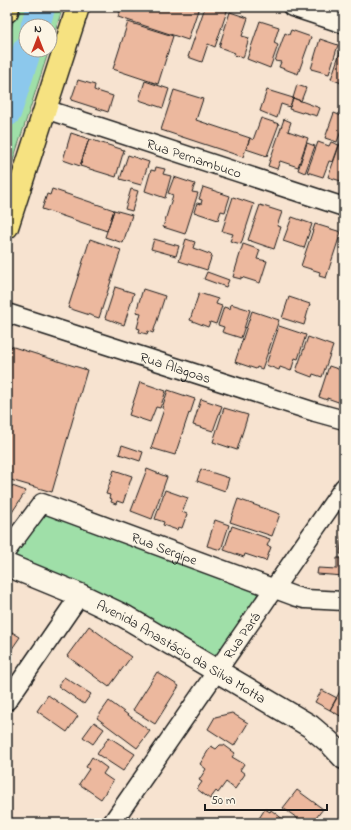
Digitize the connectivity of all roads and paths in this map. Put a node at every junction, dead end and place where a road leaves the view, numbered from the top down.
1 (8, 7) edge
2 (78, 7) edge
3 (292, 7) edge
4 (7, 11) edge
5 (344, 24) edge
6 (45, 109) junction
7 (344, 207) edge
8 (7, 227) edge
9 (7, 314) edge
10 (344, 420) edge
11 (344, 486) edge
12 (7, 550) edge
13 (7, 565) edge
14 (274, 589) junction
15 (80, 595) junction
16 (344, 601) edge
17 (217, 671) junction
18 (7, 701) edge
19 (344, 758) edge
20 (112, 823) edge

1 - 4 main road
2 - 6 main road
3 - 5 street
6 - 7 street, Rua Pernambuco
6 - 8 main road
9 - 10 street, Rua Alagoas
11 - 14 street, Rua Pará
12 - 14 street, Rua Sergipe
13 - 15 main road, Avenida Anastácio da Silva Motta
14 - 16 street, Rua Sergipe
14 - 17 street, Rua Pará
15 - 17 main road, Avenida Anastácio da Silva Motta
15 - 18 street
17 - 19 main road, Avenida Anastácio da Silva Motta
17 - 20 street, Rua Pará

